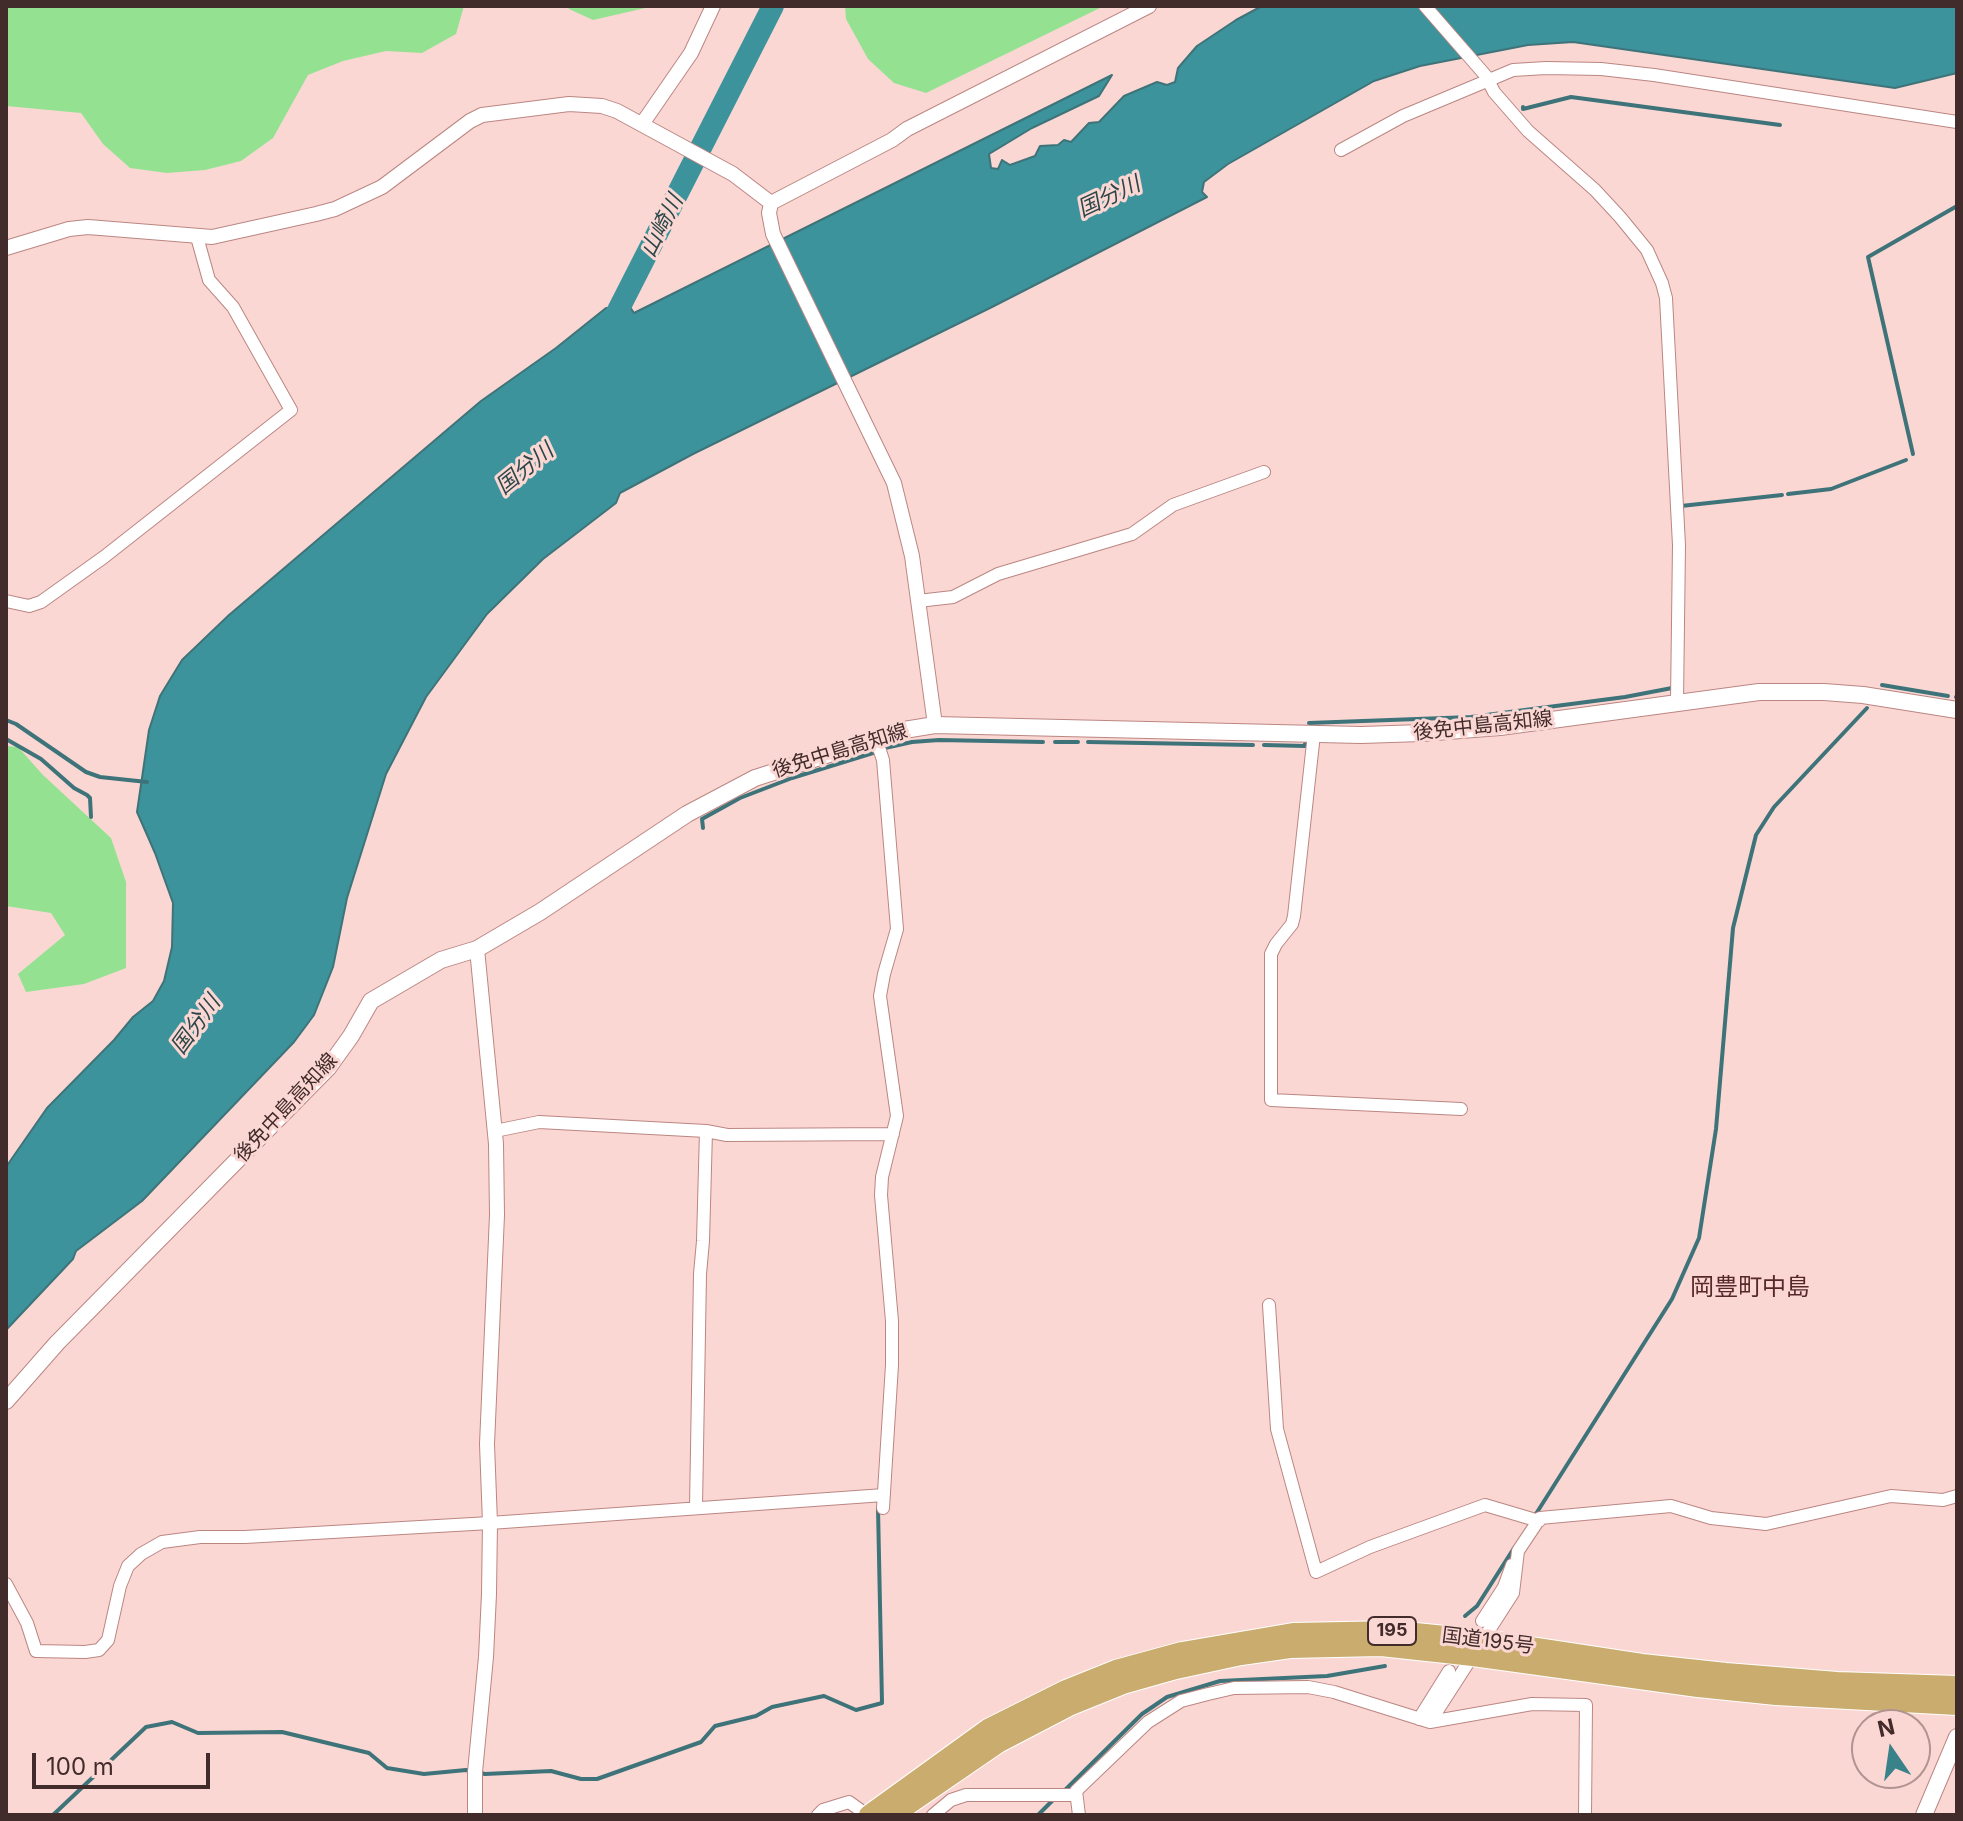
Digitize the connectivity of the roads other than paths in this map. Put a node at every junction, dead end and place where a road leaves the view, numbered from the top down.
1 (713, 6) edge
2 (1149, 6) edge
3 (1425, 6) edge
4 (1487, 79) junction
5 (1957, 122) edge
6 (642, 124) junction
7 (1341, 150) dead end
8 (771, 203) junction
9 (197, 237) junction
10 (6, 248) edge
11 (1264, 472) dead end
12 (6, 601) edge
13 (918, 601) junction
14 (1677, 701) junction
15 (1957, 710) edge
16 (935, 725) junction
17 (1314, 734) junction
18 (876, 739) junction
19 (477, 949) junction
20 (1461, 1109) dead end
21 (495, 1131) junction
22 (706, 1131) junction
23 (893, 1134) junction
24 (1269, 1305) dead end
25 (6, 1401) edge
26 (1957, 1496) edge
27 (696, 1507) junction
28 (1534, 1520) junction
29 (490, 1523) junction
30 (1518, 1551) junction
31 (6, 1584) edge
32 (1480, 1639) junction
33 (1449, 1671) dead end
34 (1957, 1686) edge
35 (1957, 1705) edge
36 (1424, 1720) junction
37 (1957, 1737) edge
38 (1066, 1795) junction
39 (475, 1815) edge
40 (818, 1815) edge
41 (868, 1815) edge
42 (893, 1815) edge
43 (933, 1815) edge
44 (1079, 1815) edge
45 (1585, 1815) edge
46 (1924, 1815) edge

1 - 6 street
2 - 8 street
3 - 4 street
4 - 5 street
4 - 7 street
4 - 14 street
6 - 8 street
6 - 9 street
8 - 13 street
9 - 10 street
9 - 12 street
11 - 13 street
13 - 16 street
14 - 15 main road, 後免中島高知線
14 - 17 main road, 後免中島高知線
16 - 17 main road, 後免中島高知線
16 - 18 main road, 後免中島高知線
17 - 20 street
18 - 19 main road, 後免中島高知線
18 - 23 street
19 - 21 street
19 - 25 main road, 後免中島高知線
21 - 22 street
21 - 29 street
22 - 23 street
22 - 27 street
23 - 27 street
24 - 28 street
26 - 28 street
27 - 29 street
28 - 30 street
29 - 31 street
29 - 39 street
30 - 32 street
30 - 32 street
32 - 34 highway, 国道195号 / 195
32 - 35 highway, 国道195号 / 195
32 - 36 street
32 - 41 highway, 国道195号 / 195
32 - 42 highway, 国道195号 / 195
33 - 36 street
36 - 38 street
36 - 45 street
37 - 46 main road
38 - 43 street
38 - 44 street
40 - 41 street

